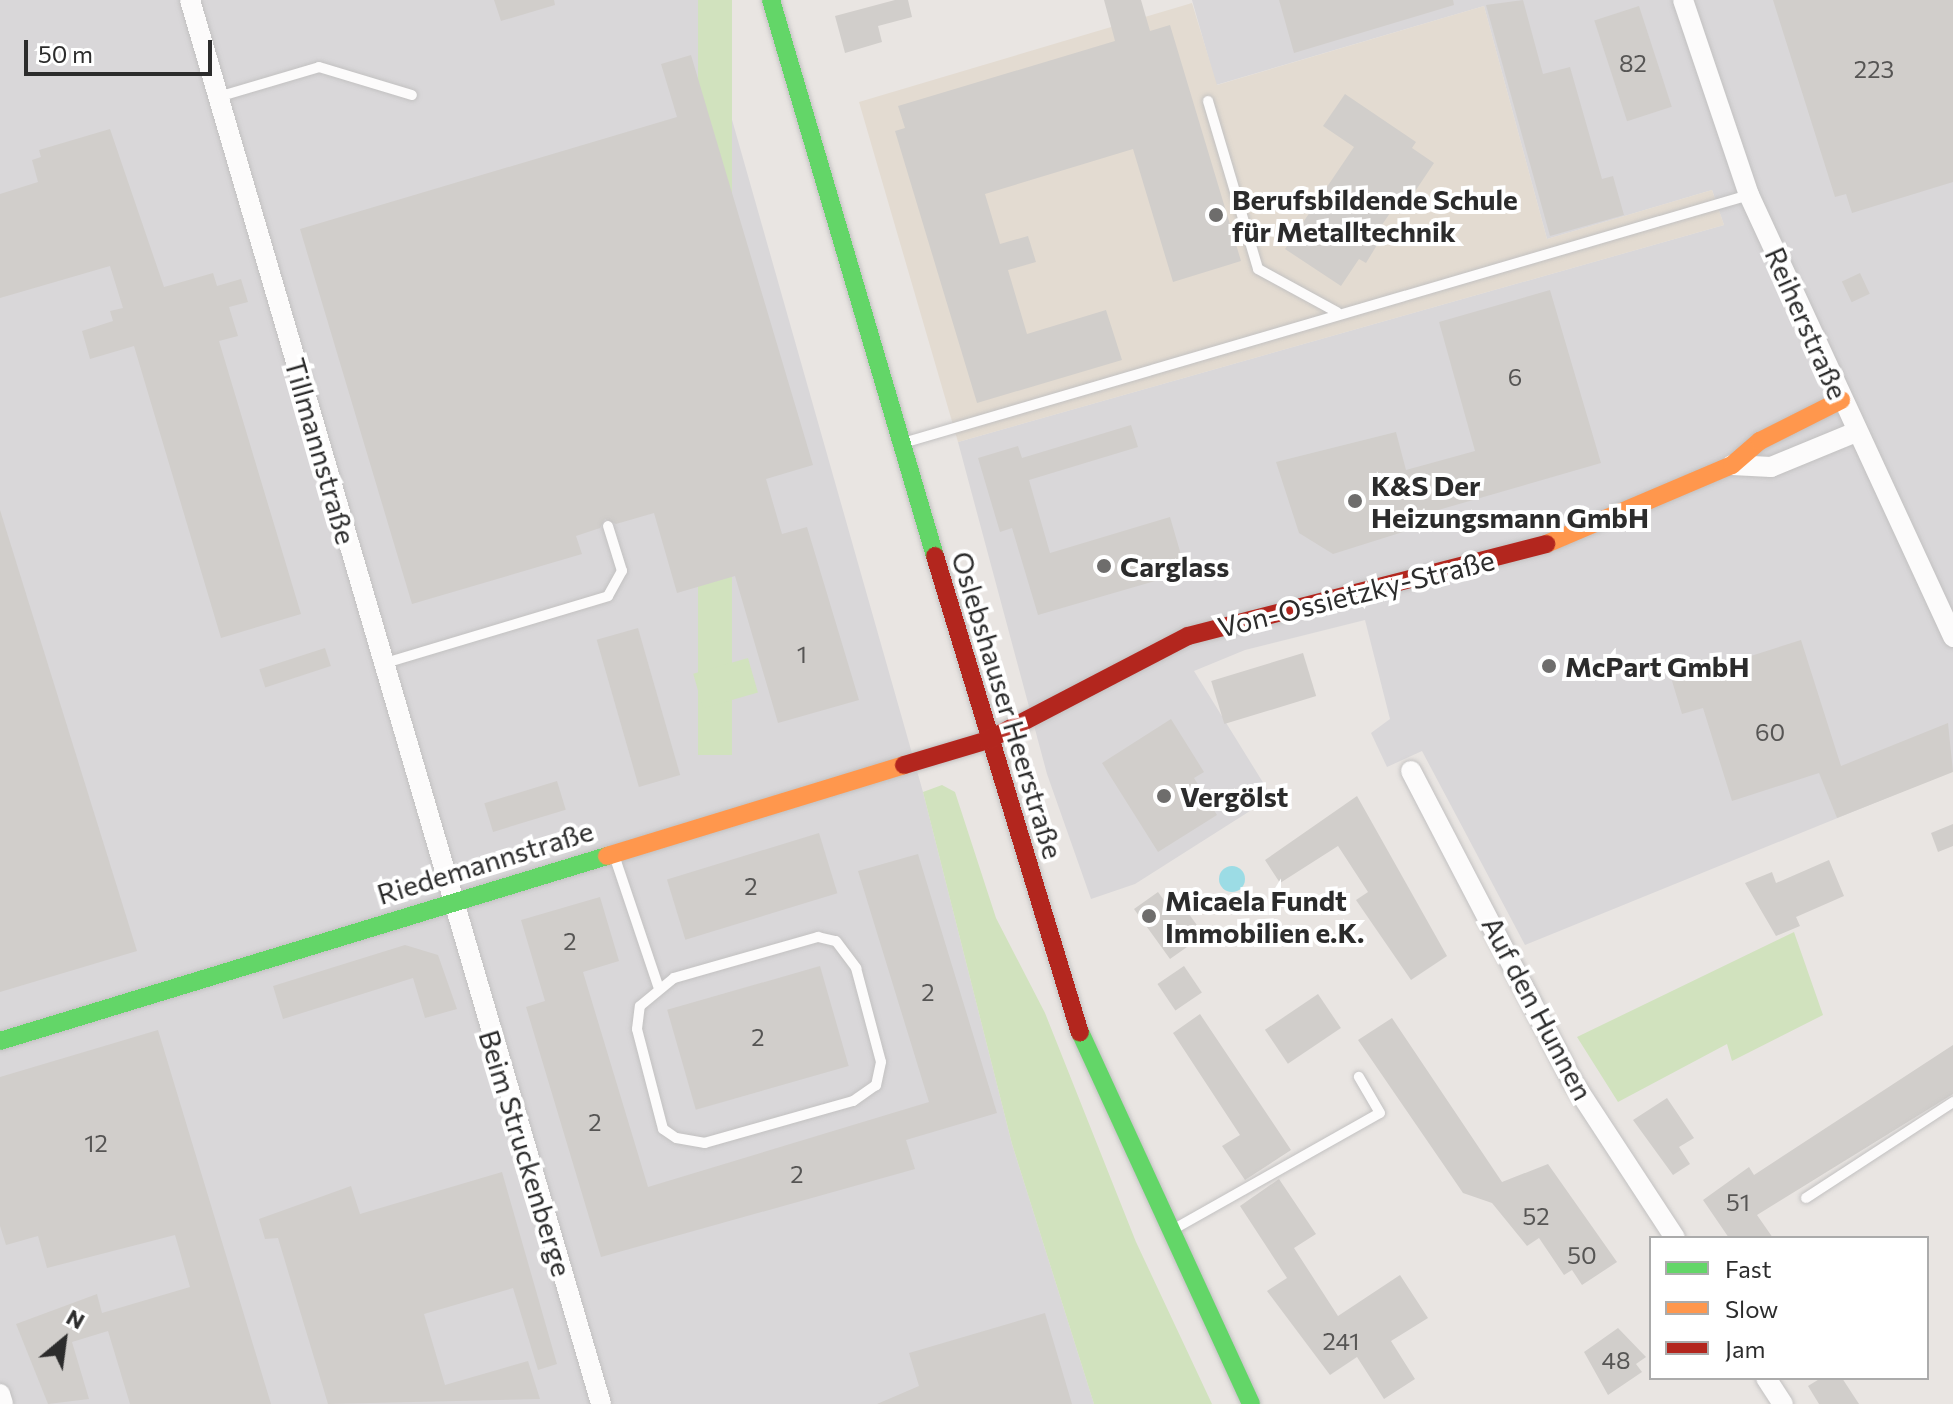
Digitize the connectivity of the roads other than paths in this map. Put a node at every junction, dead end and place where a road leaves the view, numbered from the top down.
1 (190, 0) edge
2 (771, 0) edge
3 (1683, 0) edge
4 (412, 95) dead end
5 (218, 97) junction
6 (1208, 101) dead end
7 (1749, 195) junction
8 (1337, 312) junction
9 (1841, 400) junction
10 (1856, 432) junction
11 (901, 444) junction
12 (1732, 465) junction
13 (608, 526) dead end
14 (1953, 637) edge
15 (382, 664) junction
16 (988, 740) junction
17 (1411, 771) dead end
18 (613, 853) junction
19 (451, 901) junction
20 (658, 986) junction
21 (0, 1041) edge
22 (1359, 1077) dead end
23 (1953, 1102) edge
24 (1806, 1198) dead end
25 (1168, 1233) junction
26 (1674, 1236) edge
27 (1767, 1380) edge
28 (0, 1394) edge
29 (3, 1404) edge
30 (601, 1404) edge
31 (1251, 1404) edge
32 (1783, 1404) edge

1 - 5 street, Tillmannstraße
2 - 11 street, Oslebshauser Heerstraße
3 - 7 street, Reiherstraße
4 - 5 lane
5 - 15 street, Tillmannstraße
6 - 8 lane
7 - 8 lane
7 - 9 street, Reiherstraße
8 - 11 lane
9 - 10 street, Reiherstraße
9 - 12 street, Von-Ossietzky-Straße
10 - 12 street, Von-Ossietzky-Straße
10 - 14 street, Reiherstraße
11 - 16 street, Oslebshauser Heerstraße
12 - 16 street, Von-Ossietzky-Straße
13 - 15 lane
15 - 19 street, Tillmannstraße
16 - 18 street, Riedemannstraße
16 - 25 street, Oslebshauser Heerstraße
17 - 26 street, Auf den Hunnen
18 - 19 street, Riedemannstraße
18 - 20 lane
19 - 21 street, Riedemannstraße
19 - 30 street, Beim Struckenberge
20 - 20 lane
22 - 25 lane
23 - 24 lane
25 - 31 street, Oslebshauser Heerstraße
27 - 32 street
28 - 29 street

